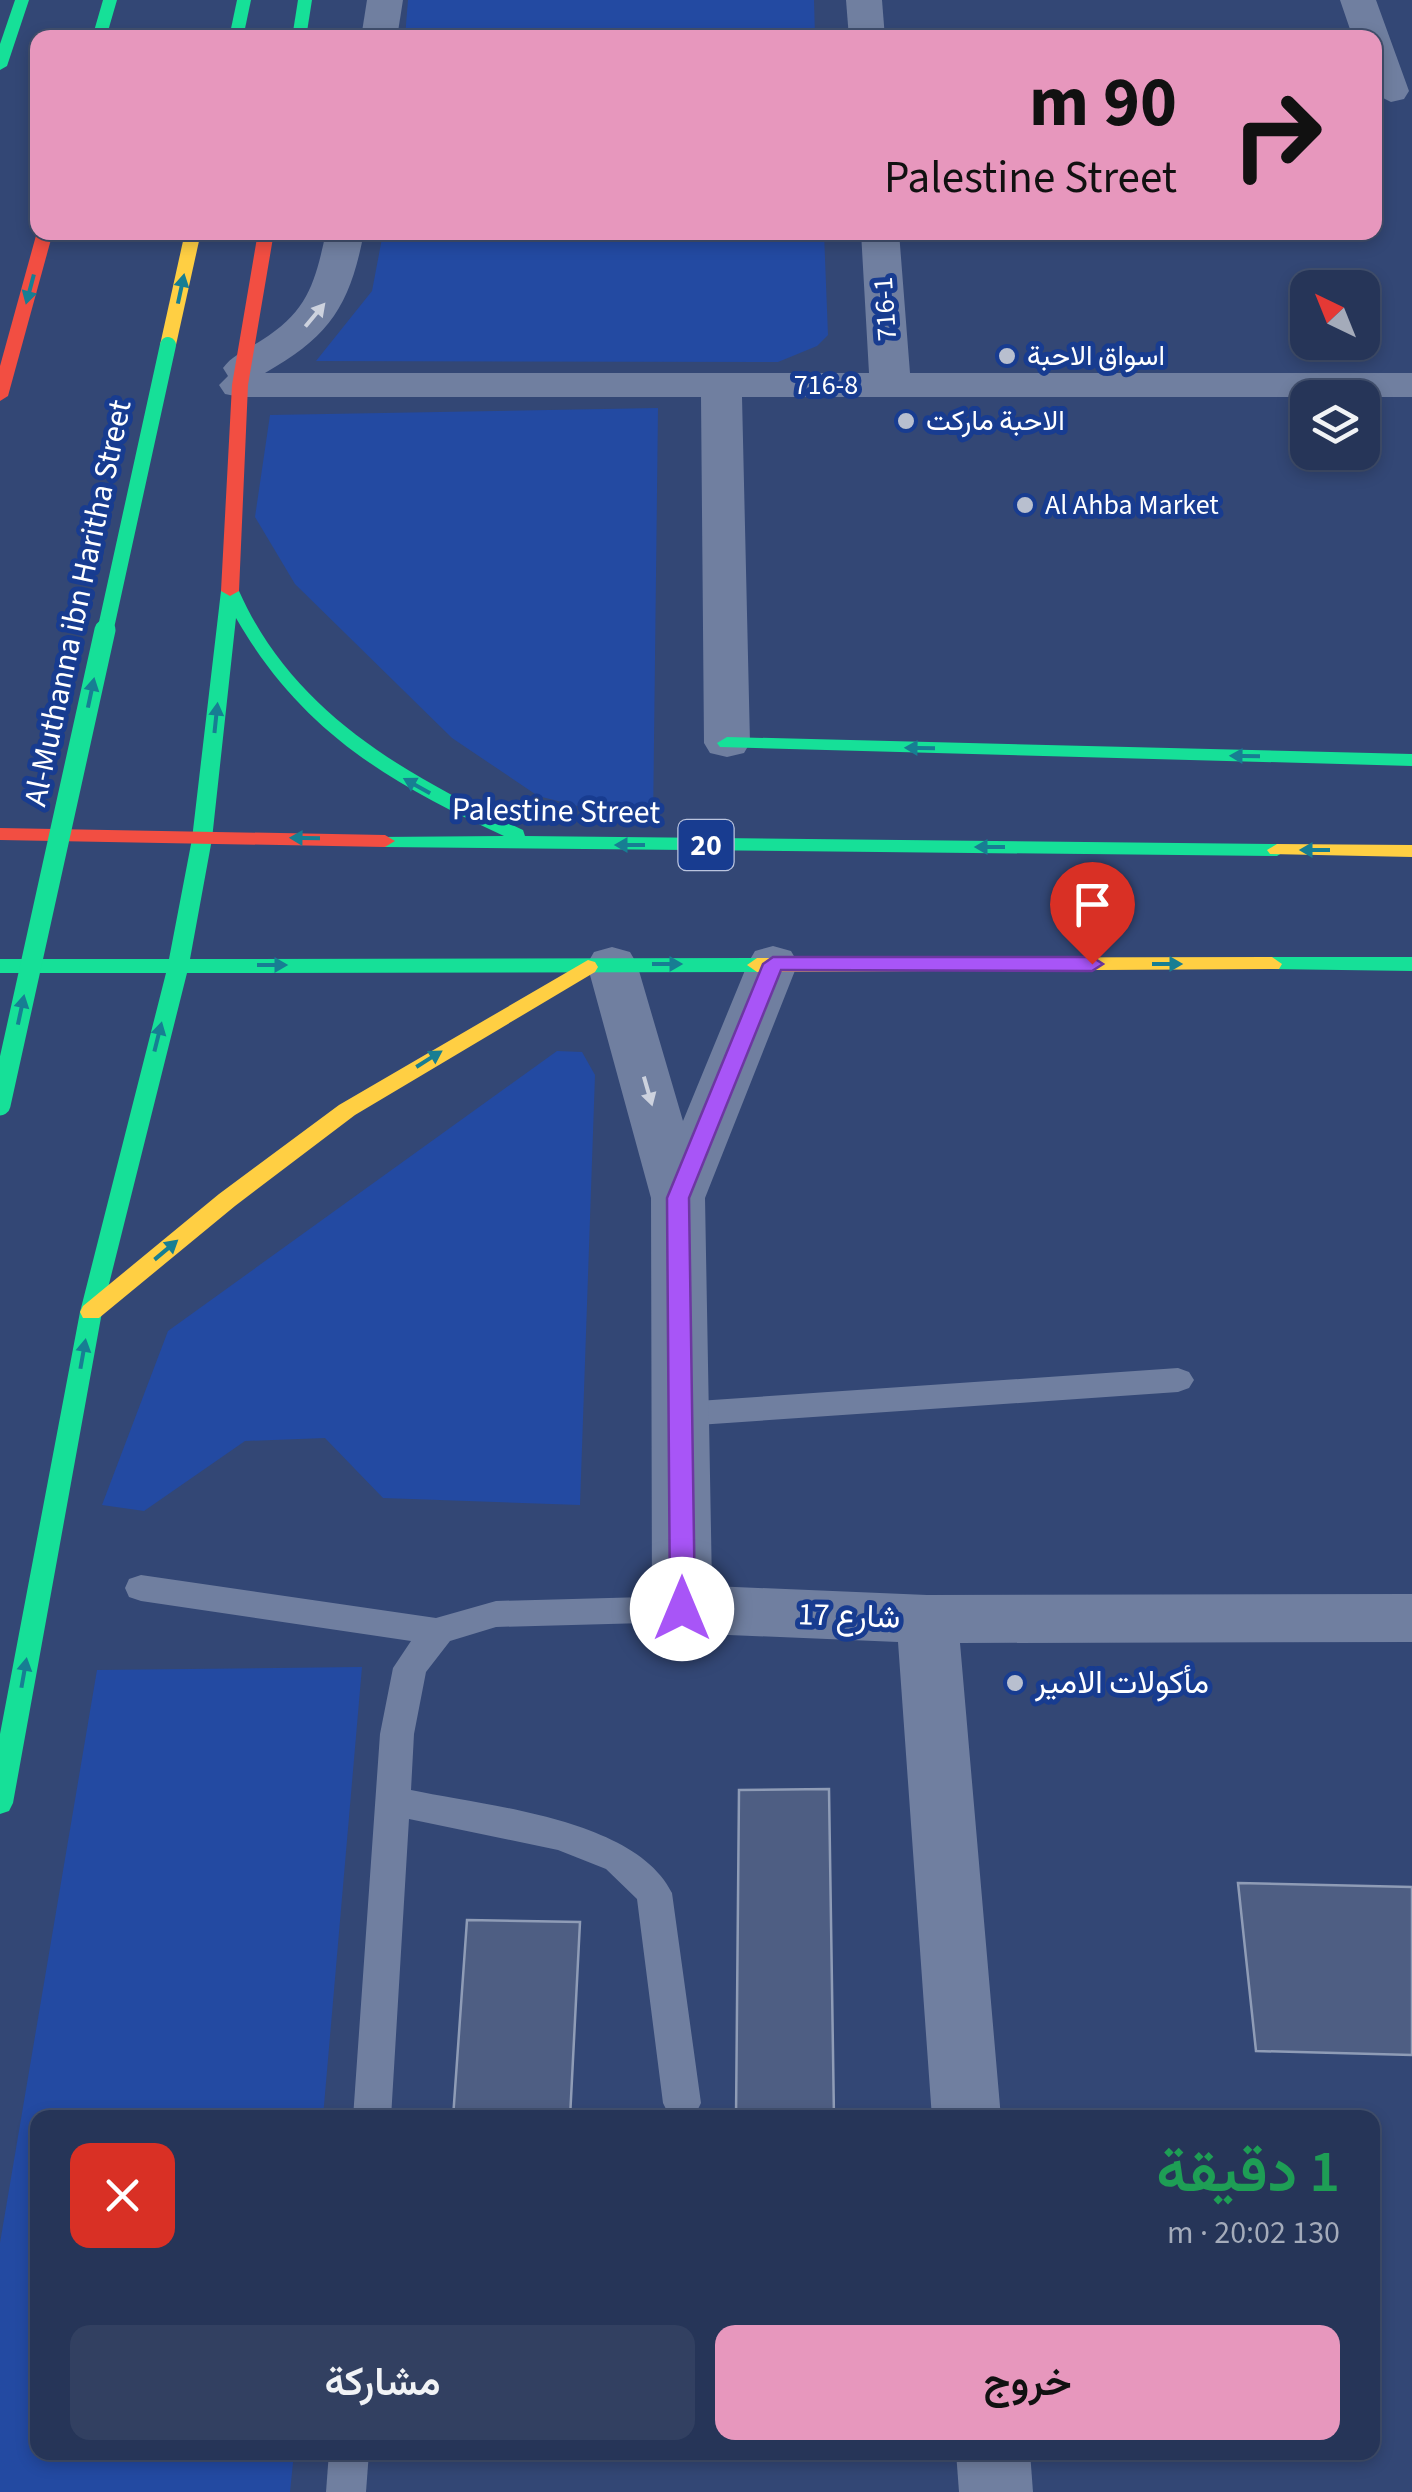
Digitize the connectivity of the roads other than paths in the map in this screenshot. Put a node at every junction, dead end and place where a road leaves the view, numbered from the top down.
1 (22, 0) edge
2 (110, 0) edge
3 (244, 0) edge
4 (305, 0) edge
5 (385, 0) edge
6 (864, 0) edge
7 (1358, 0) edge
8 (101, 30) edge
9 (238, 30) edge
10 (299, 30) edge
11 (380, 30) edge
12 (866, 30) edge
13 (1369, 30) edge
14 (1382, 64) edge
15 (0, 66) edge
16 (1393, 92) edge
17 (43, 240) edge
18 (191, 240) edge
19 (265, 240) edge
20 (343, 240) edge
21 (881, 240) edge
22 (242, 376) junction
23 (721, 385) junction
24 (890, 385) junction
25 (1412, 385) edge
26 (0, 396) edge
27 (230, 592) junction
28 (727, 743) joint
29 (1412, 760) edge
30 (0, 834) edge
31 (202, 839) junction
32 (536, 844) junction
33 (1412, 850) edge
34 (603, 964) junction
35 (773, 964) junction
36 (1412, 964) edge
37 (0, 966) edge
38 (178, 966) junction
39 (0, 1105) edge
40 (678, 1198) junction
41 (91, 1312) junction
42 (1178, 1380) dead end
43 (683, 1414) junction
44 (141, 1588) dead end
45 (682, 1609) junction
46 (1412, 1618) edge
47 (928, 1619) junction
48 (438, 1632) junction
49 (394, 1800) junction
50 (0, 1804) edge
51 (682, 2103) dead end
52 (373, 2110) edge
53 (966, 2110) edge
54 (348, 2460) edge
55 (994, 2460) edge
56 (346, 2492) edge
57 (996, 2492) edge

1 - 15 main road
2 - 8 main road
3 - 9 main road
4 - 10 main road
5 - 11 street
6 - 12 street
7 - 13 street
14 - 16 street
17 -> 26 main road
39 -> 18 main road, Al-Muthanna ibn Haritha Street, bridge
19 - 22 main road
22 -> 20 street
21 - 24 street, 716-1
22 - 23 street, 716-8
22 - 27 main road
23 - 24 street, 716-8
23 - 28 street
24 - 25 street, 716-8
31 -> 27 main road
32 -> 27 main road
29 -> 28 main road
30 - 31 main road, Palestine Street / 20
32 -> 31 main road, Palestine Street / 20
31 - 38 main road
33 -> 32 main road, Palestine Street / 20
34 -> 35 main road
38 -> 34 main road
34 -> 40 street
41 -> 34 main road
35 -> 36 main road
35 - 40 street
37 - 38 main road
41 -> 38 main road
40 - 43 street
50 -> 41 main road
42 - 43 lane
43 - 45 street
44 - 48 lane
45 - 47 street, شارع 17
45 - 48 lane
46 - 47 street
47 - 53 street, شارع 17
48 - 49 lane
49 - 51 lane
49 - 52 lane
54 - 56 lane
55 - 57 street

